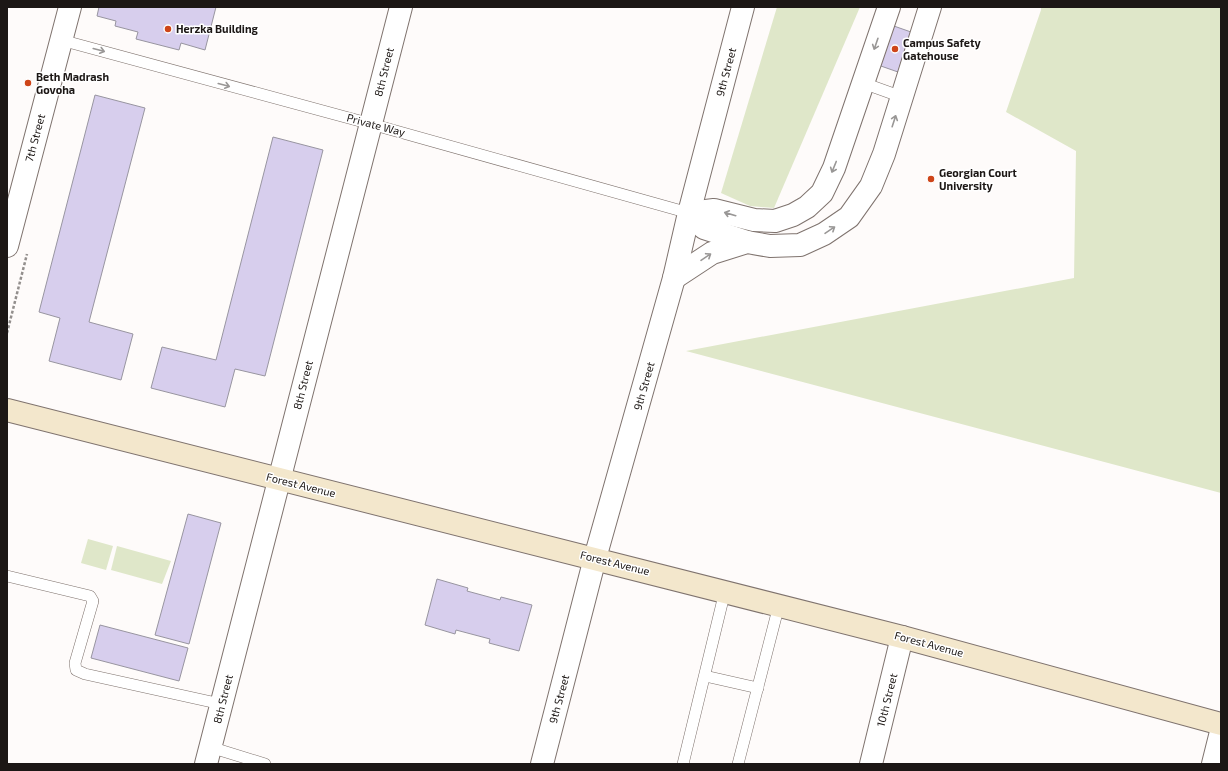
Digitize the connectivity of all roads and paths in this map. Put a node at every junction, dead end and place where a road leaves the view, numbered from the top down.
1 (70, 7) edge
2 (401, 7) edge
3 (743, 7) edge
4 (889, 7) edge
5 (930, 7) edge
6 (61, 40) junction
7 (863, 83) junction
8 (902, 97) junction
9 (371, 124) junction
10 (689, 213) junction
11 (747, 242) junction
12 (7, 246) edge
13 (674, 278) junction
14 (7, 410) edge
15 (279, 479) junction
16 (595, 558) junction
17 (7, 576) edge
18 (725, 591) junction
19 (779, 605) junction
20 (902, 637) junction
21 (705, 676) junction
22 (758, 688) junction
23 (221, 704) junction
24 (1221, 724) edge
25 (1221, 732) edge
26 (208, 755) edge
27 (265, 764) edge
28 (542, 764) edge
29 (683, 764) edge
30 (738, 764) edge
31 (871, 764) edge
32 (1213, 764) edge

1 - 6 street, 7th Street
2 - 9 street, 8th Street
3 - 10 street, 9th Street
4 -> 7 street
5 - 8 street
6 -> 9 lane, Private Way
6 - 12 street, 7th Street
7 - 8 lane
7 -> 10 street
11 -> 8 street
9 - 10 lane, Private Way
9 - 15 street, 8th Street
10 - 11 street
10 - 13 street, 9th Street
13 -> 11 street
13 - 16 street, 9th Street
14 - 15 street, Forest Avenue
15 - 16 street, Forest Avenue
15 - 23 street, 8th Street
16 - 18 street, Forest Avenue
16 - 28 street, 9th Street
17 - 23 lane
18 - 19 street, Forest Avenue
18 - 21 lane
19 - 20 street, Forest Avenue
19 - 22 lane
20 - 24 street, Forest Avenue
20 - 31 street, 10th Street
21 - 22 lane
21 - 29 lane
22 - 30 lane
23 - 26 street, 8th Street
25 - 32 street
26 - 27 lane

